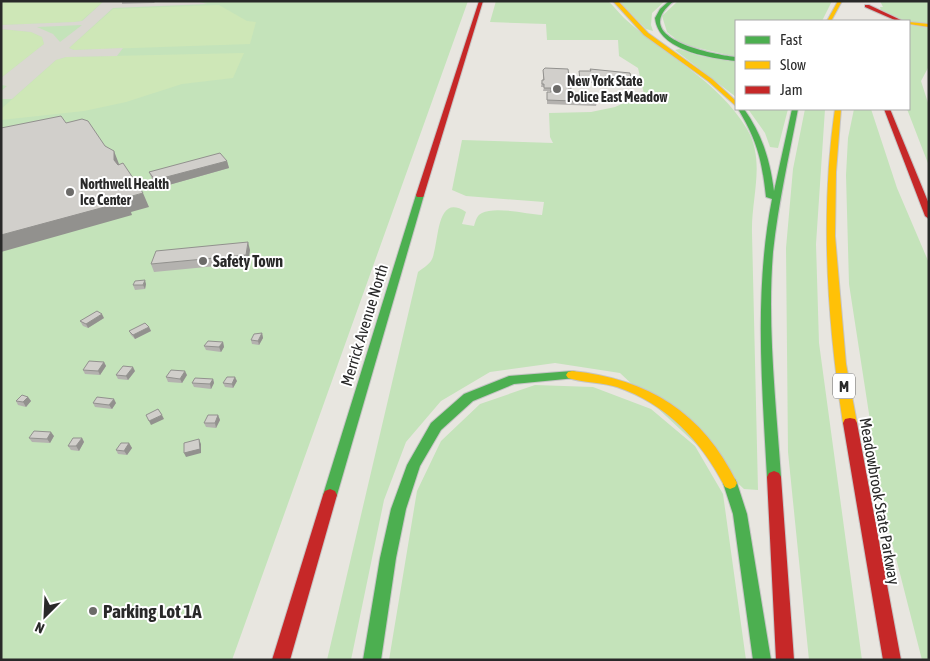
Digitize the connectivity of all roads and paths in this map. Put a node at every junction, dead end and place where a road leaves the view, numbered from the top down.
1 (482, 1) edge
2 (615, 1) edge
3 (672, 1) edge
4 (841, 1) edge
5 (868, 4) edge
6 (830, 20) edge
7 (839, 20) edge
8 (867, 20) edge
9 (899, 20) edge
10 (910, 23) edge
11 (929, 26) edge
12 (735, 59) edge
13 (735, 103) edge
14 (742, 110) edge
15 (795, 110) edge
16 (838, 110) edge
17 (887, 110) edge
18 (929, 216) edge
19 (772, 221) junction
20 (281, 660) edge
21 (372, 660) edge
22 (762, 660) edge
23 (785, 660) edge
24 (892, 660) edge

1 - 20 main road, Merrick Avenue North
2 - 13 main road
3 - 12 main road
4 - 6 main road
4 - 7 main road
5 - 8 main road
5 - 9 main road
10 - 11 main road
14 - 19 main road
15 - 19 main road
16 - 24 main road, Meadowbrook State Parkway / M
17 - 18 main road
19 - 23 main road
21 - 22 main road

